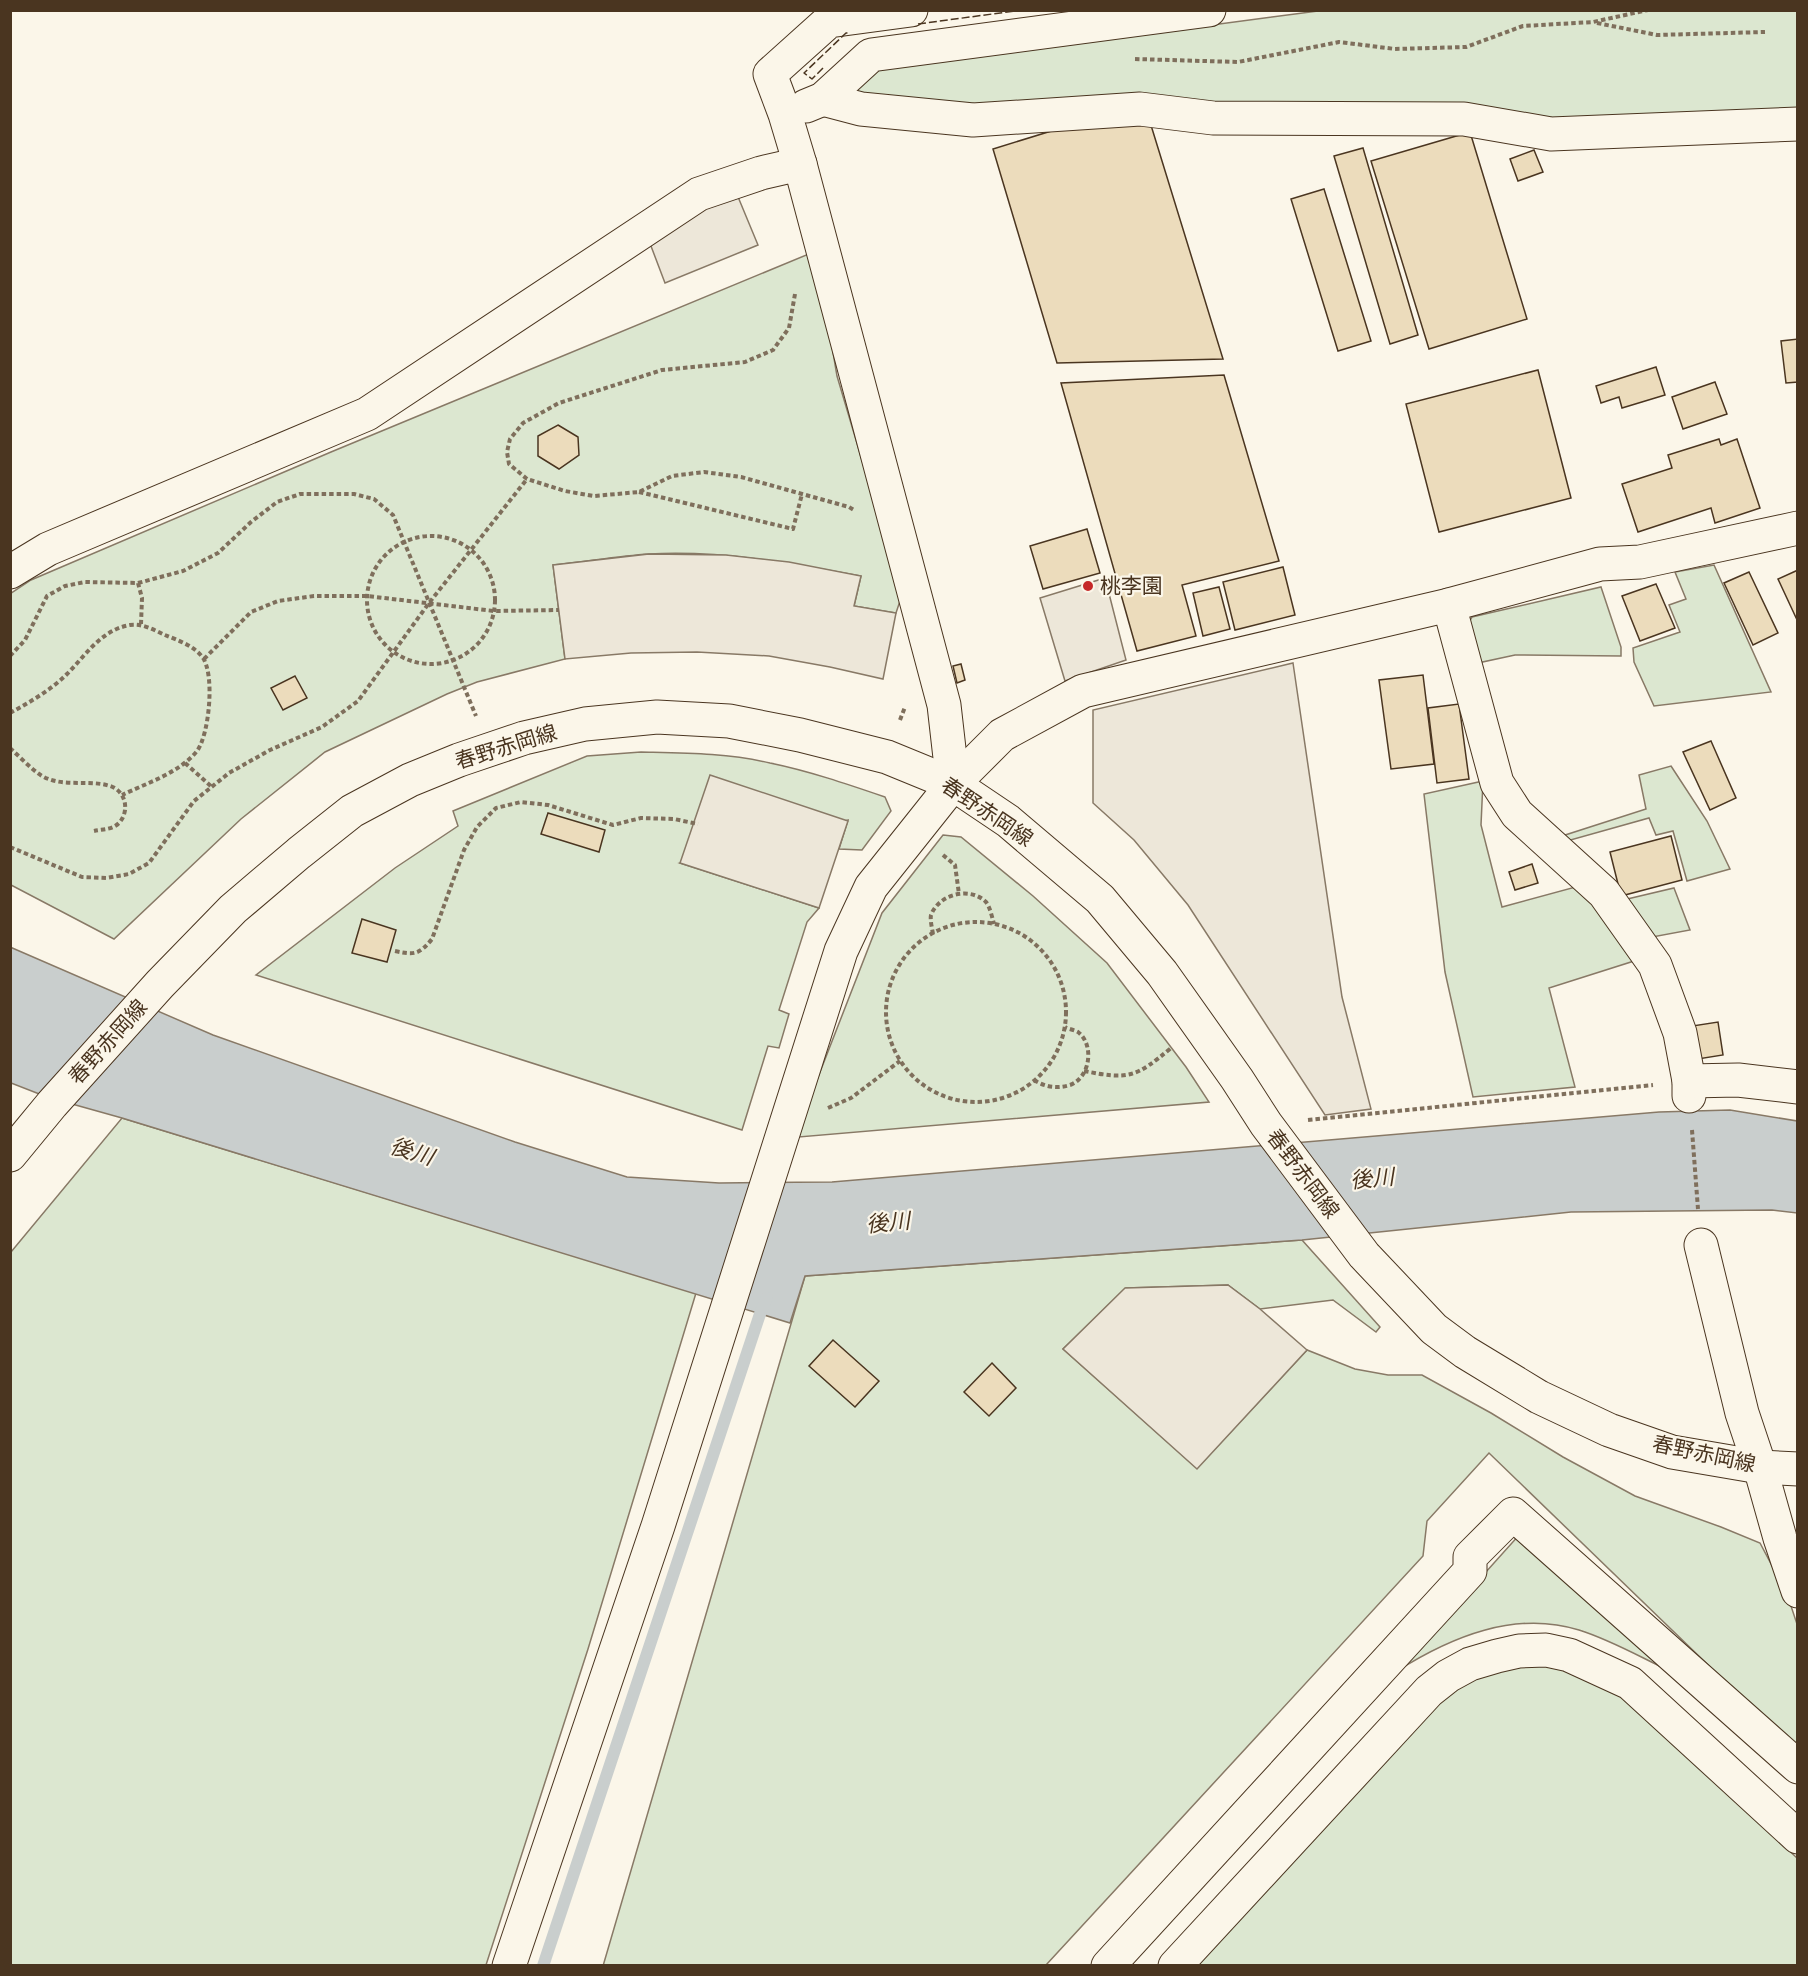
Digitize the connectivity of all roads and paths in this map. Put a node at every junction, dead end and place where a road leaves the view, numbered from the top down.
1 (911, 10) edge
2 (1209, 10) edge
3 (1648, 10) edge
4 (1593, 22) junction
5 (1765, 32) dead end
6 (1124, 58) dead end
7 (823, 99) junction
8 (785, 114) junction
9 (1797, 124) edge
10 (800, 164) junction
11 (795, 298) dead end
12 (527, 479) junction
13 (639, 492) junction
14 (802, 494) junction
15 (856, 511) dead end
16 (1797, 528) edge
17 (405, 542) junction
18 (470, 550) junction
19 (10, 572) edge
20 (138, 583) junction
21 (368, 596) junction
22 (429, 603) junction
23 (1449, 605) junction
24 (559, 610) dead end
25 (494, 611) junction
26 (141, 624) junction
27 (394, 653) junction
28 (10, 656) edge
29 (204, 659) junction
30 (453, 660) junction
31 (10, 713) edge
32 (476, 716) dead end
33 (10, 748) edge
34 (185, 763) junction
35 (953, 784) junction
36 (212, 787) junction
37 (122, 795) junction
38 (698, 824) dead end
39 (94, 831) dead end
40 (10, 846) edge
41 (939, 853) dead end
42 (959, 894) junction
43 (994, 924) junction
44 (933, 934) junction
45 (395, 951) dead end
46 (1065, 1027) junction
47 (1179, 1042) dead end
48 (900, 1061) junction
49 (1084, 1071) junction
50 (1034, 1080) junction
51 (1797, 1087) edge
52 (1689, 1089) junction
53 (791, 1104) junction
54 (1308, 1120) dead end
55 (10, 1155) edge
56 (1701, 1245) joint
57 (1760, 1467) junction
58 (1797, 1470) edge
59 (1797, 1592) edge
60 (1797, 1767) edge
61 (1797, 1837) edge
62 (509, 1965) edge
63 (1108, 1965) edge
64 (1175, 1965) edge

1 - 8 street
2 - 7 street
3 - 4 path
4 - 5 path
4 - 6 path
7 - 8 street
7 - 9 street
8 - 10 street
10 - 19 street
10 - 35 street
11 - 12 path
12 - 13 path
12 - 18 path
13 - 14 path
13 - 14 path
14 - 15 path
16 - 23 street
17 - 18 path
17 - 20 path
17 - 21 path
17 - 22 path
18 - 22 path
18 - 25 path
20 - 26 path
20 - 28 path
21 - 22 path
21 - 27 path
21 - 29 path
22 - 25 path
22 - 27 path
22 - 30 path
23 - 35 street
23 - 52 street
24 - 25 path
25 - 30 path
26 - 29 path
26 - 31 path
27 - 30 path
27 - 36 path
29 - 34 path
30 - 32 path
33 - 37 path
34 - 36 path
34 - 37 path
35 - 53 street
35 - 55 street, 春野赤岡線
35 - 57 street, 春野赤岡線
36 - 40 path
37 - 39 path
38 - 45 path
41 - 42 path
42 - 43 path
42 - 44 path
43 - 44 path
43 - 46 path
44 - 48 path
46 - 49 path
46 - 50 path
47 - 49 path
48 - 50 path
48 - 53 path
49 - 50 path
51 - 52 street
52 - 54 path
52 - 56 path
53 - 62 street
56 - 57 street
57 - 58 street, 春野赤岡線
57 - 59 street
60 - 63 street
61 - 64 street

